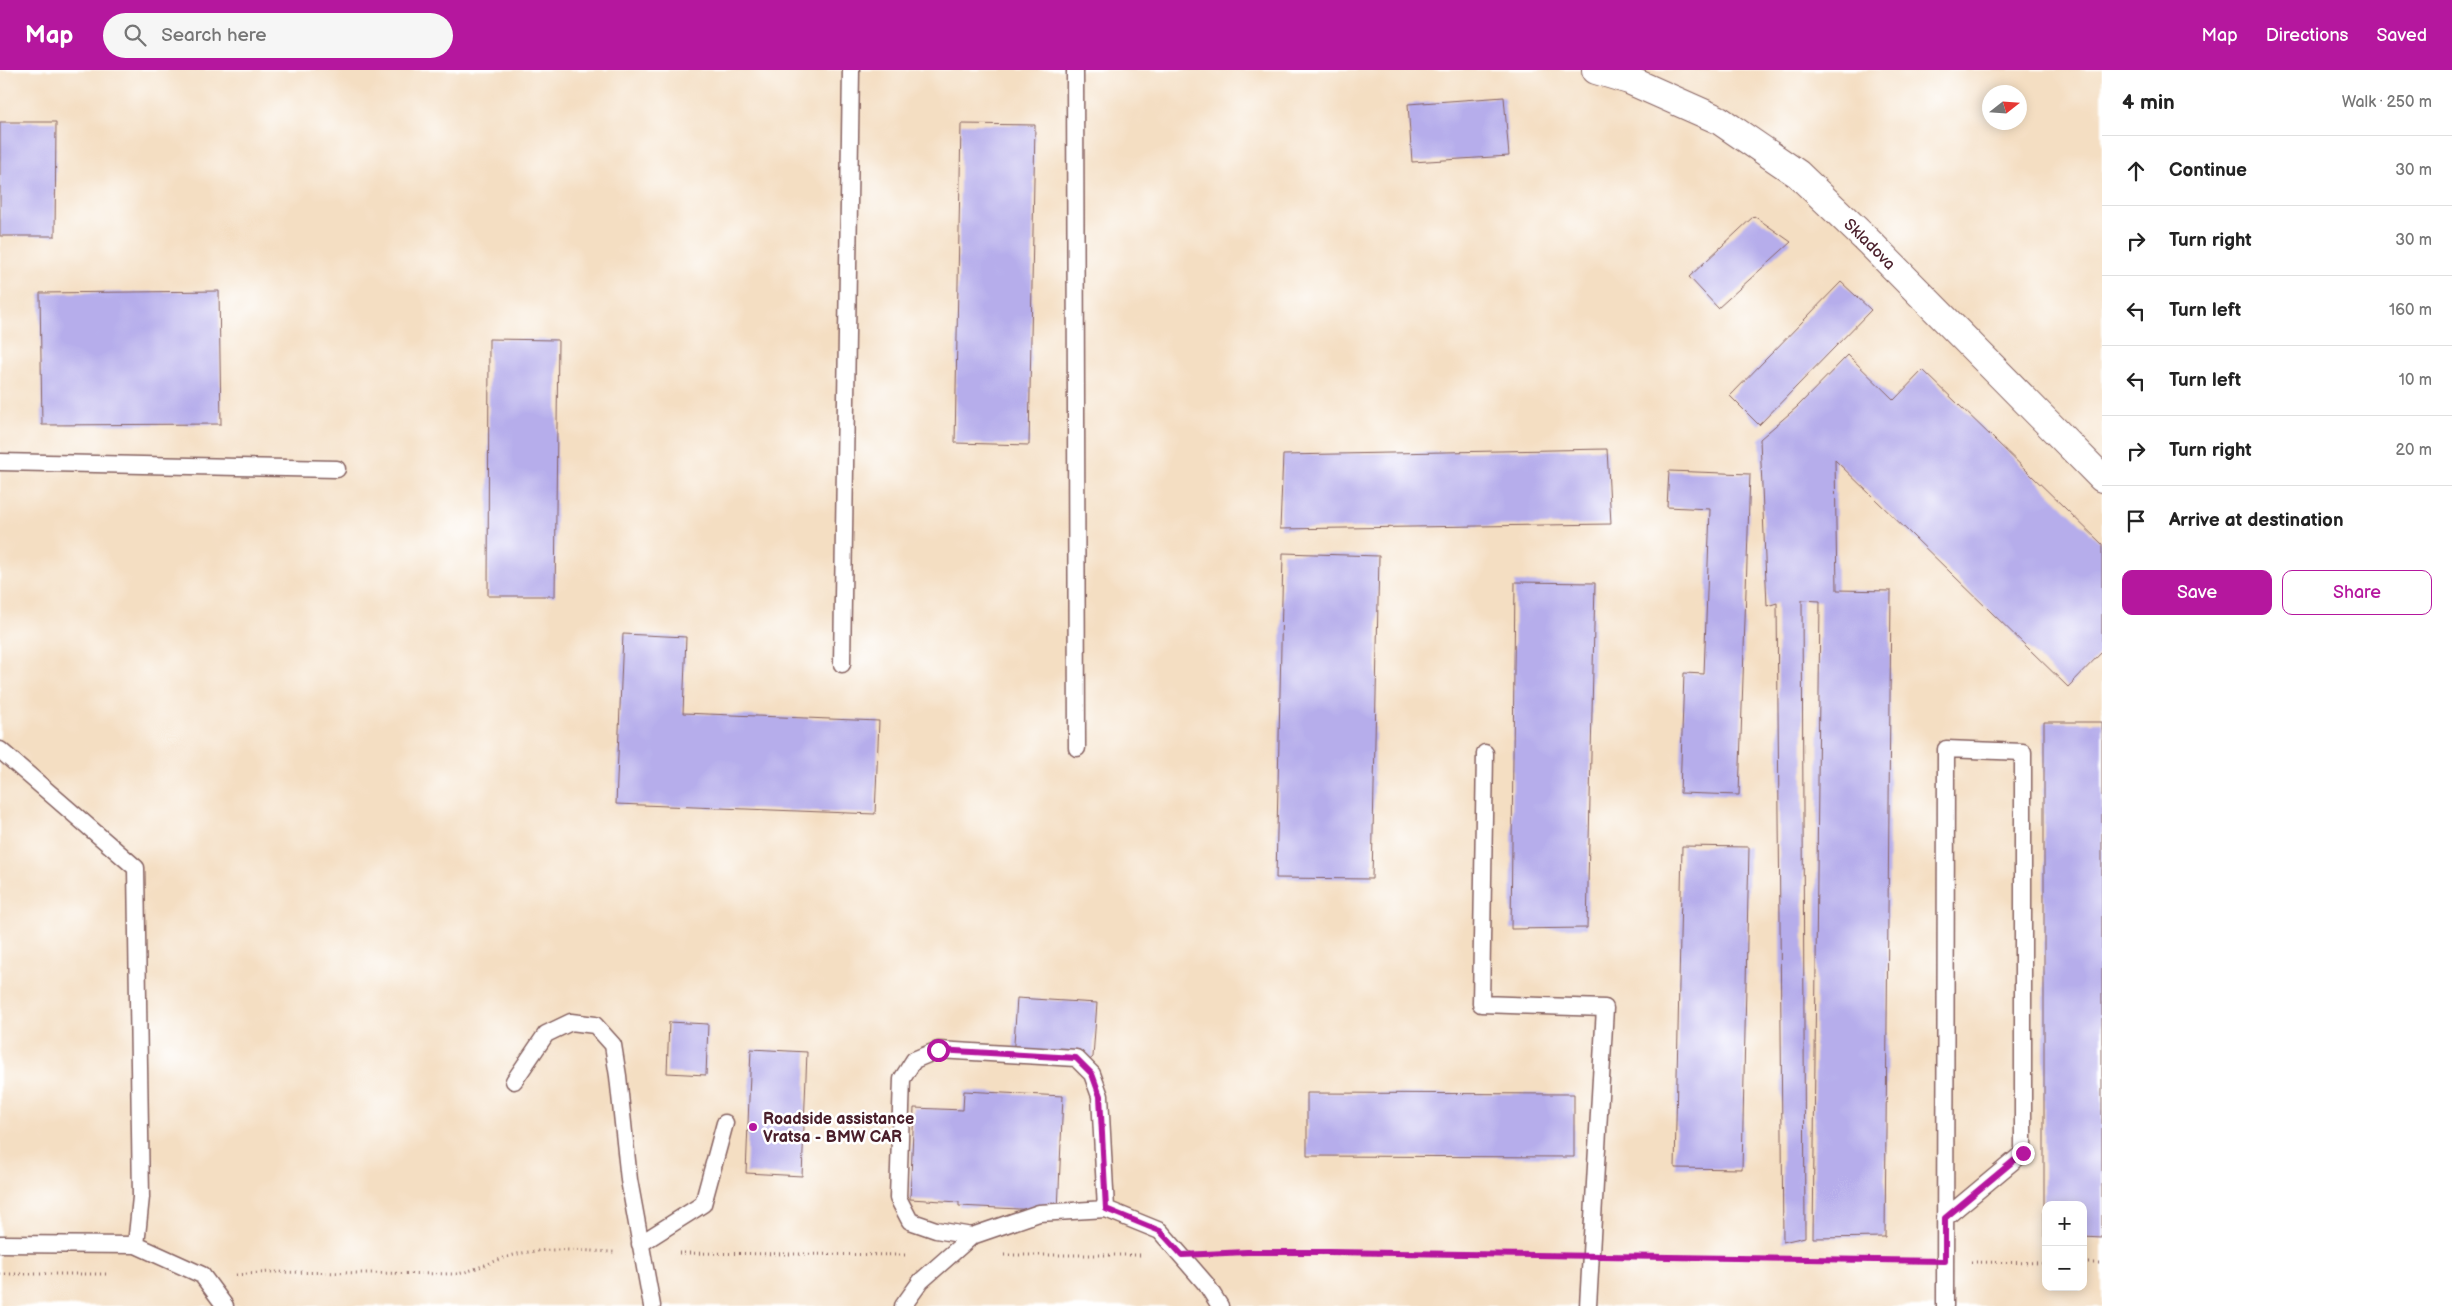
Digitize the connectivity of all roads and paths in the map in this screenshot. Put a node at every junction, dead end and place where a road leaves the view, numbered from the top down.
1 (851, 70) edge
2 (1075, 70) edge
3 (1596, 70) edge
4 (0, 462) edge
5 (338, 469) dead end
6 (2102, 478) edge
7 (842, 664) dead end
8 (1077, 748) dead end
9 (0, 750) edge
10 (1485, 753) dead end
11 (514, 1081) dead end
12 (725, 1123) dead end
13 (1106, 1209) junction
14 (1945, 1218) junction
15 (972, 1236) junction
16 (0, 1244) edge
17 (136, 1245) junction
18 (641, 1248) junction
19 (950, 1255) junction
20 (1182, 1255) junction
21 (1590, 1255) junction
22 (1945, 1261) junction
23 (2042, 1263) edge
24 (2087, 1263) edge
25 (2102, 1263) edge
26 (0, 1274) edge
27 (115, 1274) dead end
28 (202, 1275) junction
29 (224, 1306) edge
30 (652, 1306) edge
31 (903, 1306) edge
32 (1220, 1306) edge
33 (1588, 1306) edge
34 (1945, 1306) edge

1 - 7 lane
2 - 8 lane
3 - 6 street, Skladova
4 - 5 lane
9 - 17 lane
10 - 21 lane
11 - 18 lane
12 - 18 lane
13 - 15 lane
13 - 15 lane
13 - 20 lane
14 - 14 lane
14 - 22 lane
15 - 19 lane
16 - 17 lane
17 - 28 lane
18 - 19 path
18 - 28 path
18 - 30 lane
19 - 20 path
19 - 31 lane
20 - 21 path
20 - 32 lane
21 - 22 path
21 - 33 lane
22 - 23 path
22 - 34 lane
24 - 25 path
26 - 27 path
28 - 29 lane

